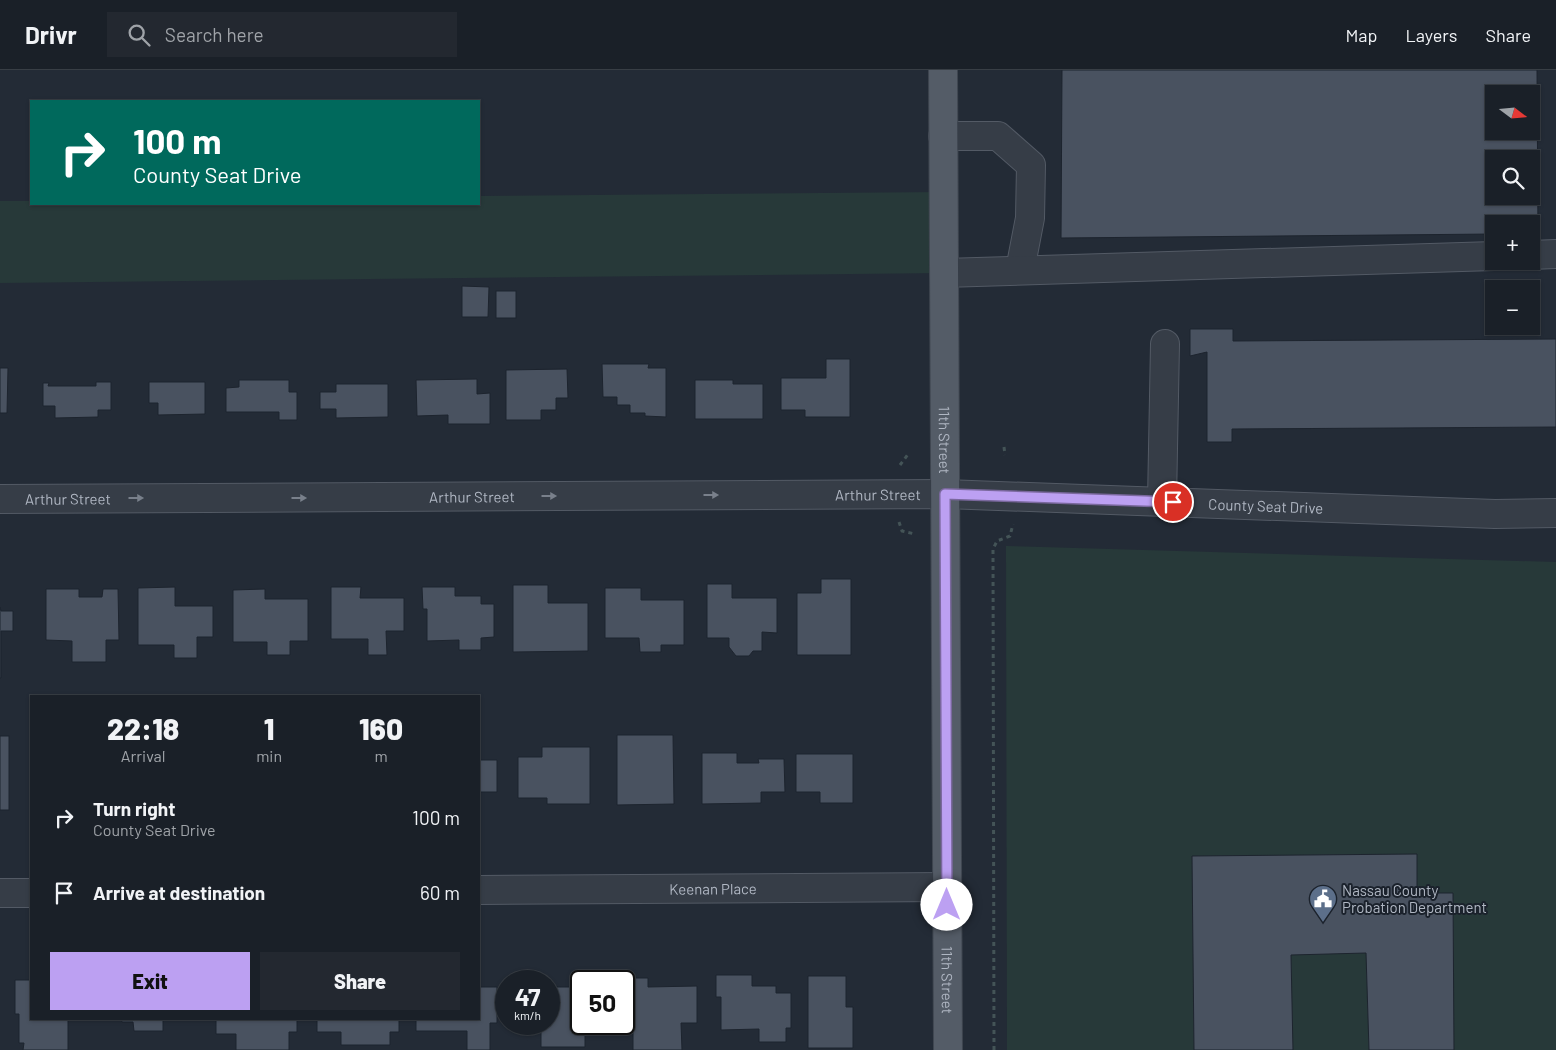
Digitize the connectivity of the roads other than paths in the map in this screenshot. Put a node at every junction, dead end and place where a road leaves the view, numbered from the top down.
1 (942, 70) edge
2 (943, 136) junction
3 (1556, 254) edge
4 (1540, 255) edge
5 (1485, 256) edge
6 (1020, 270) junction
7 (944, 273) junction
8 (1165, 344) dead end
9 (945, 494) junction
10 (0, 499) edge
11 (1162, 501) junction
12 (1556, 513) edge
13 (947, 887) junction
14 (480, 890) edge
15 (0, 893) edge
16 (30, 893) edge
17 (948, 1050) edge

1 - 2 main road, 11th Street
2 - 6 street
2 - 7 main road, 11th Street
3 - 4 street
5 - 6 street
6 - 7 street
7 - 9 main road, 11th Street
8 - 11 street
10 -> 9 street, Arthur Street
9 - 11 street, County Seat Drive
9 - 13 main road, 11th Street
11 - 12 street, County Seat Drive
13 - 14 street, Keenan Place
13 - 17 main road, 11th Street
15 - 16 street

